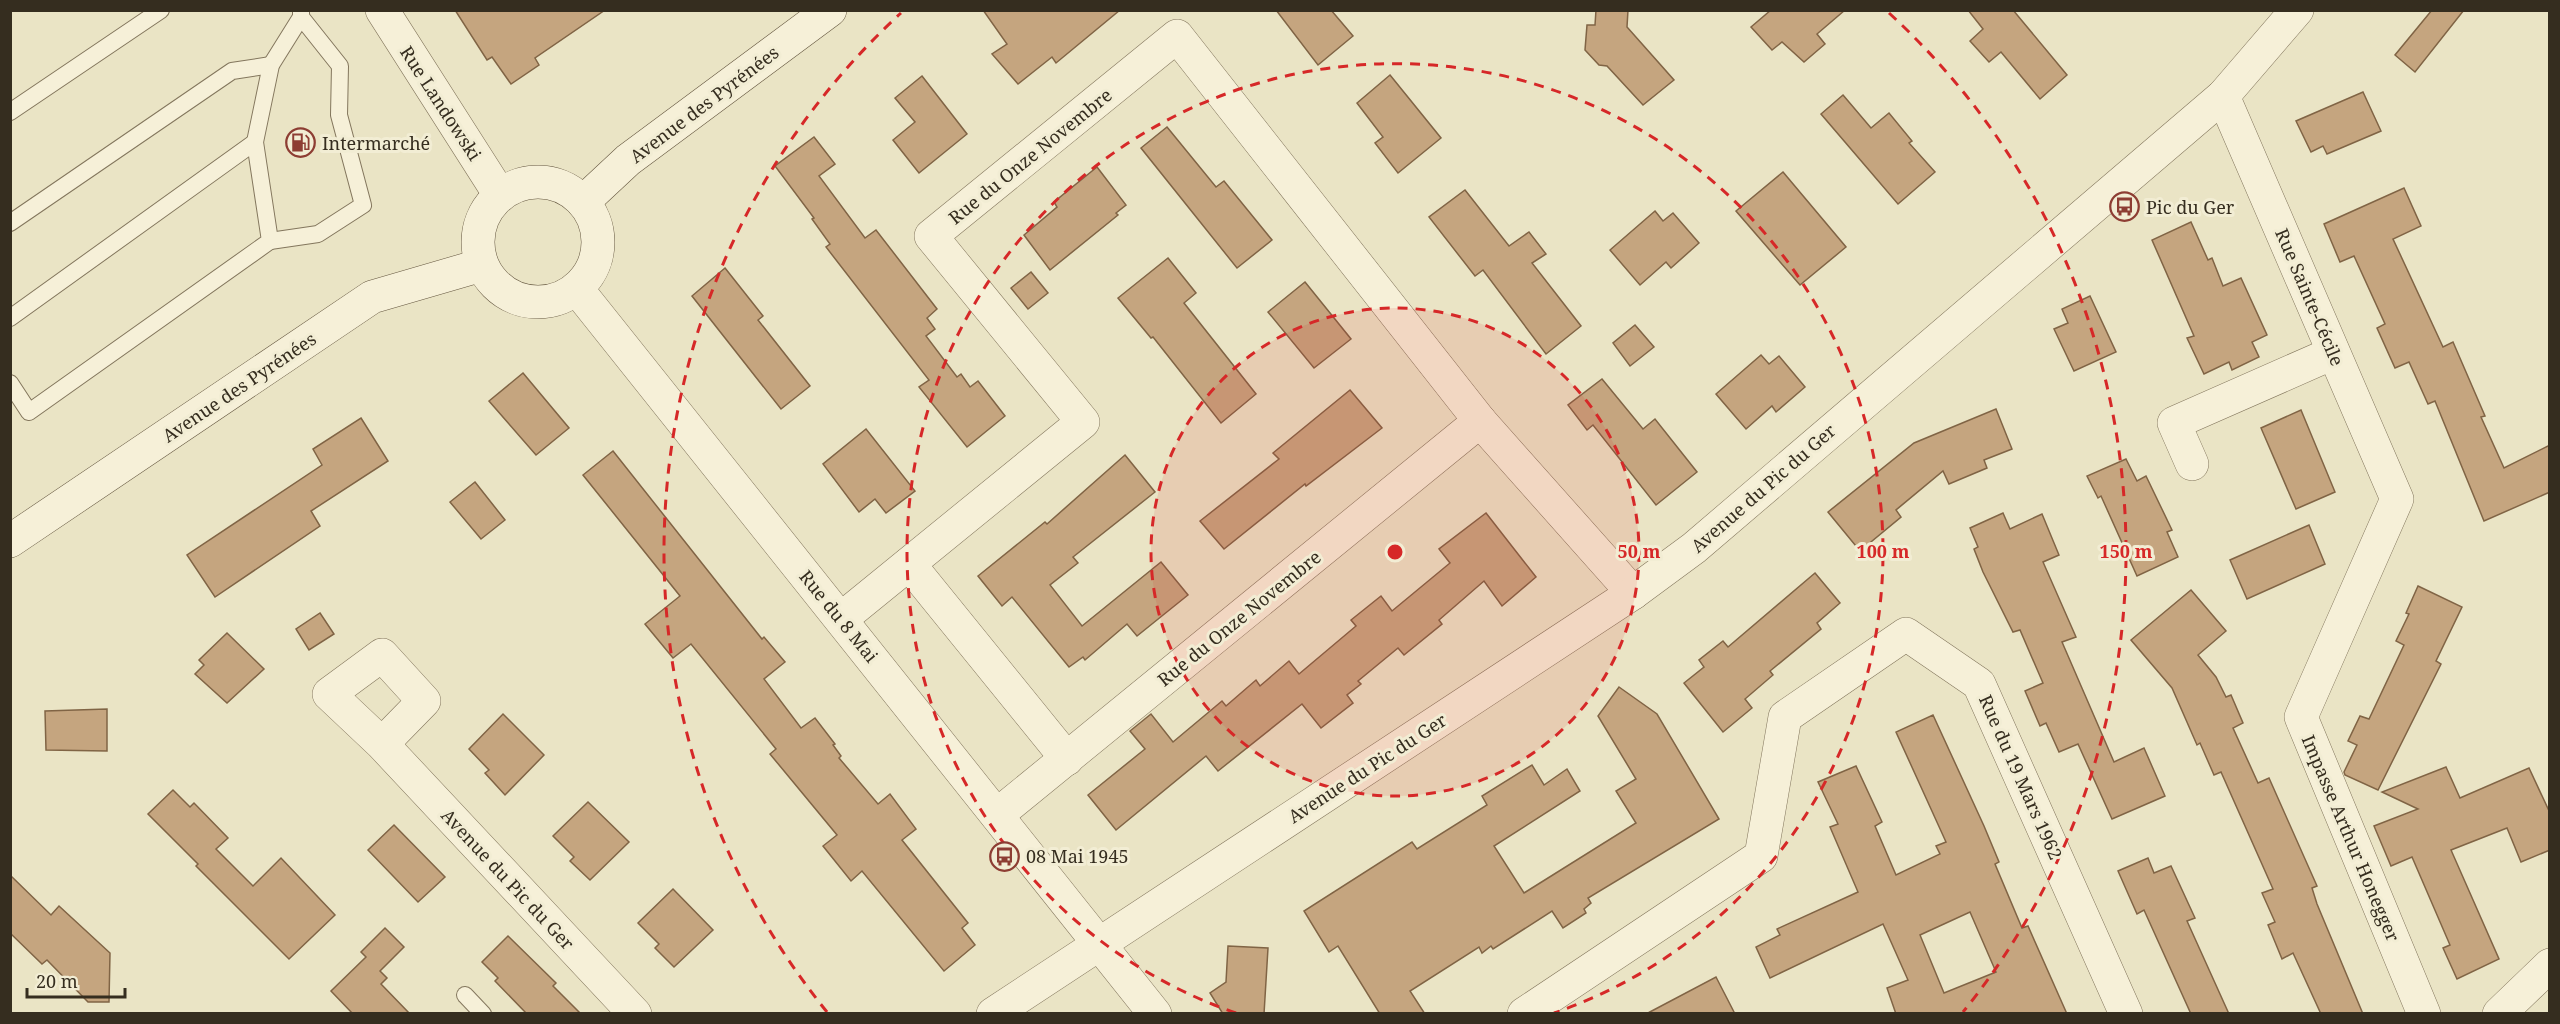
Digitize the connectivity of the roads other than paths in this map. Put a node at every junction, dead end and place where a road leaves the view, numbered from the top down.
1 (161, 10) edge
2 (382, 10) edge
3 (830, 10) edge
4 (2297, 10) edge
5 (301, 14) edge
6 (271, 65) junction
7 (2223, 96) junction
8 (10, 112) edge
9 (255, 142) junction
10 (500, 195) junction
11 (583, 202) junction
12 (10, 223) edge
13 (270, 242) junction
14 (482, 265) junction
15 (577, 289) junction
16 (10, 318) edge
17 (2333, 353) junction
18 (10, 383) edge
19 (1480, 421) junction
20 (2192, 464) dead end
21 (2397, 499) joint
22 (10, 540) edge
23 (909, 564) junction
24 (1634, 593) junction
25 (842, 619) junction
26 (382, 744) dead end
27 (1067, 759) junction
28 (997, 815) junction
29 (1100, 943) junction
30 (2550, 965) edge
31 (465, 995) dead end
32 (2500, 1013) edge
33 (483, 1014) edge
34 (635, 1014) edge
35 (993, 1014) edge
36 (1155, 1014) edge
37 (1524, 1014) edge
38 (2126, 1014) edge
39 (2424, 1014) edge

1 - 8 lane
2 - 10 street, Rue Landowski
3 - 11 street, Avenue des Pyrénées
4 - 7 street, Avenue du Pic du Ger
5 - 6 lane
5 - 13 lane
6 - 9 lane
6 - 12 lane
7 - 17 street, Rue Sainte-Cécile
7 - 24 street, Avenue du Pic du Ger
9 - 13 lane
9 - 16 lane
10 - 11 street
10 - 14 street
11 - 15 street
13 - 18 lane
14 - 15 street
14 - 22 street, Avenue des Pyrénées
15 - 25 street, Rue du 8 Mai
17 - 20 street
17 - 21 street, Rue Sainte-Cécile
19 - 23 street, Rue du Onze Novembre
19 - 24 street, Rue du Onze Novembre
19 - 27 street, Rue du Onze Novembre
21 - 39 street, Impasse Arthur Honegger
23 - 25 street, Rue du Onze Novembre
23 - 27 street
24 - 29 street, Avenue du Pic du Ger
25 - 28 street, Rue du 8 Mai
26 - 34 street, Avenue du Pic du Ger
27 - 28 street, Rue du Onze Novembre
28 - 29 street, Rue du 8 Mai
29 - 35 street, Avenue du Pic du Ger
29 - 36 street
30 - 32 street
31 - 33 lane
37 - 38 street, Rue du 19 Mars 1962

